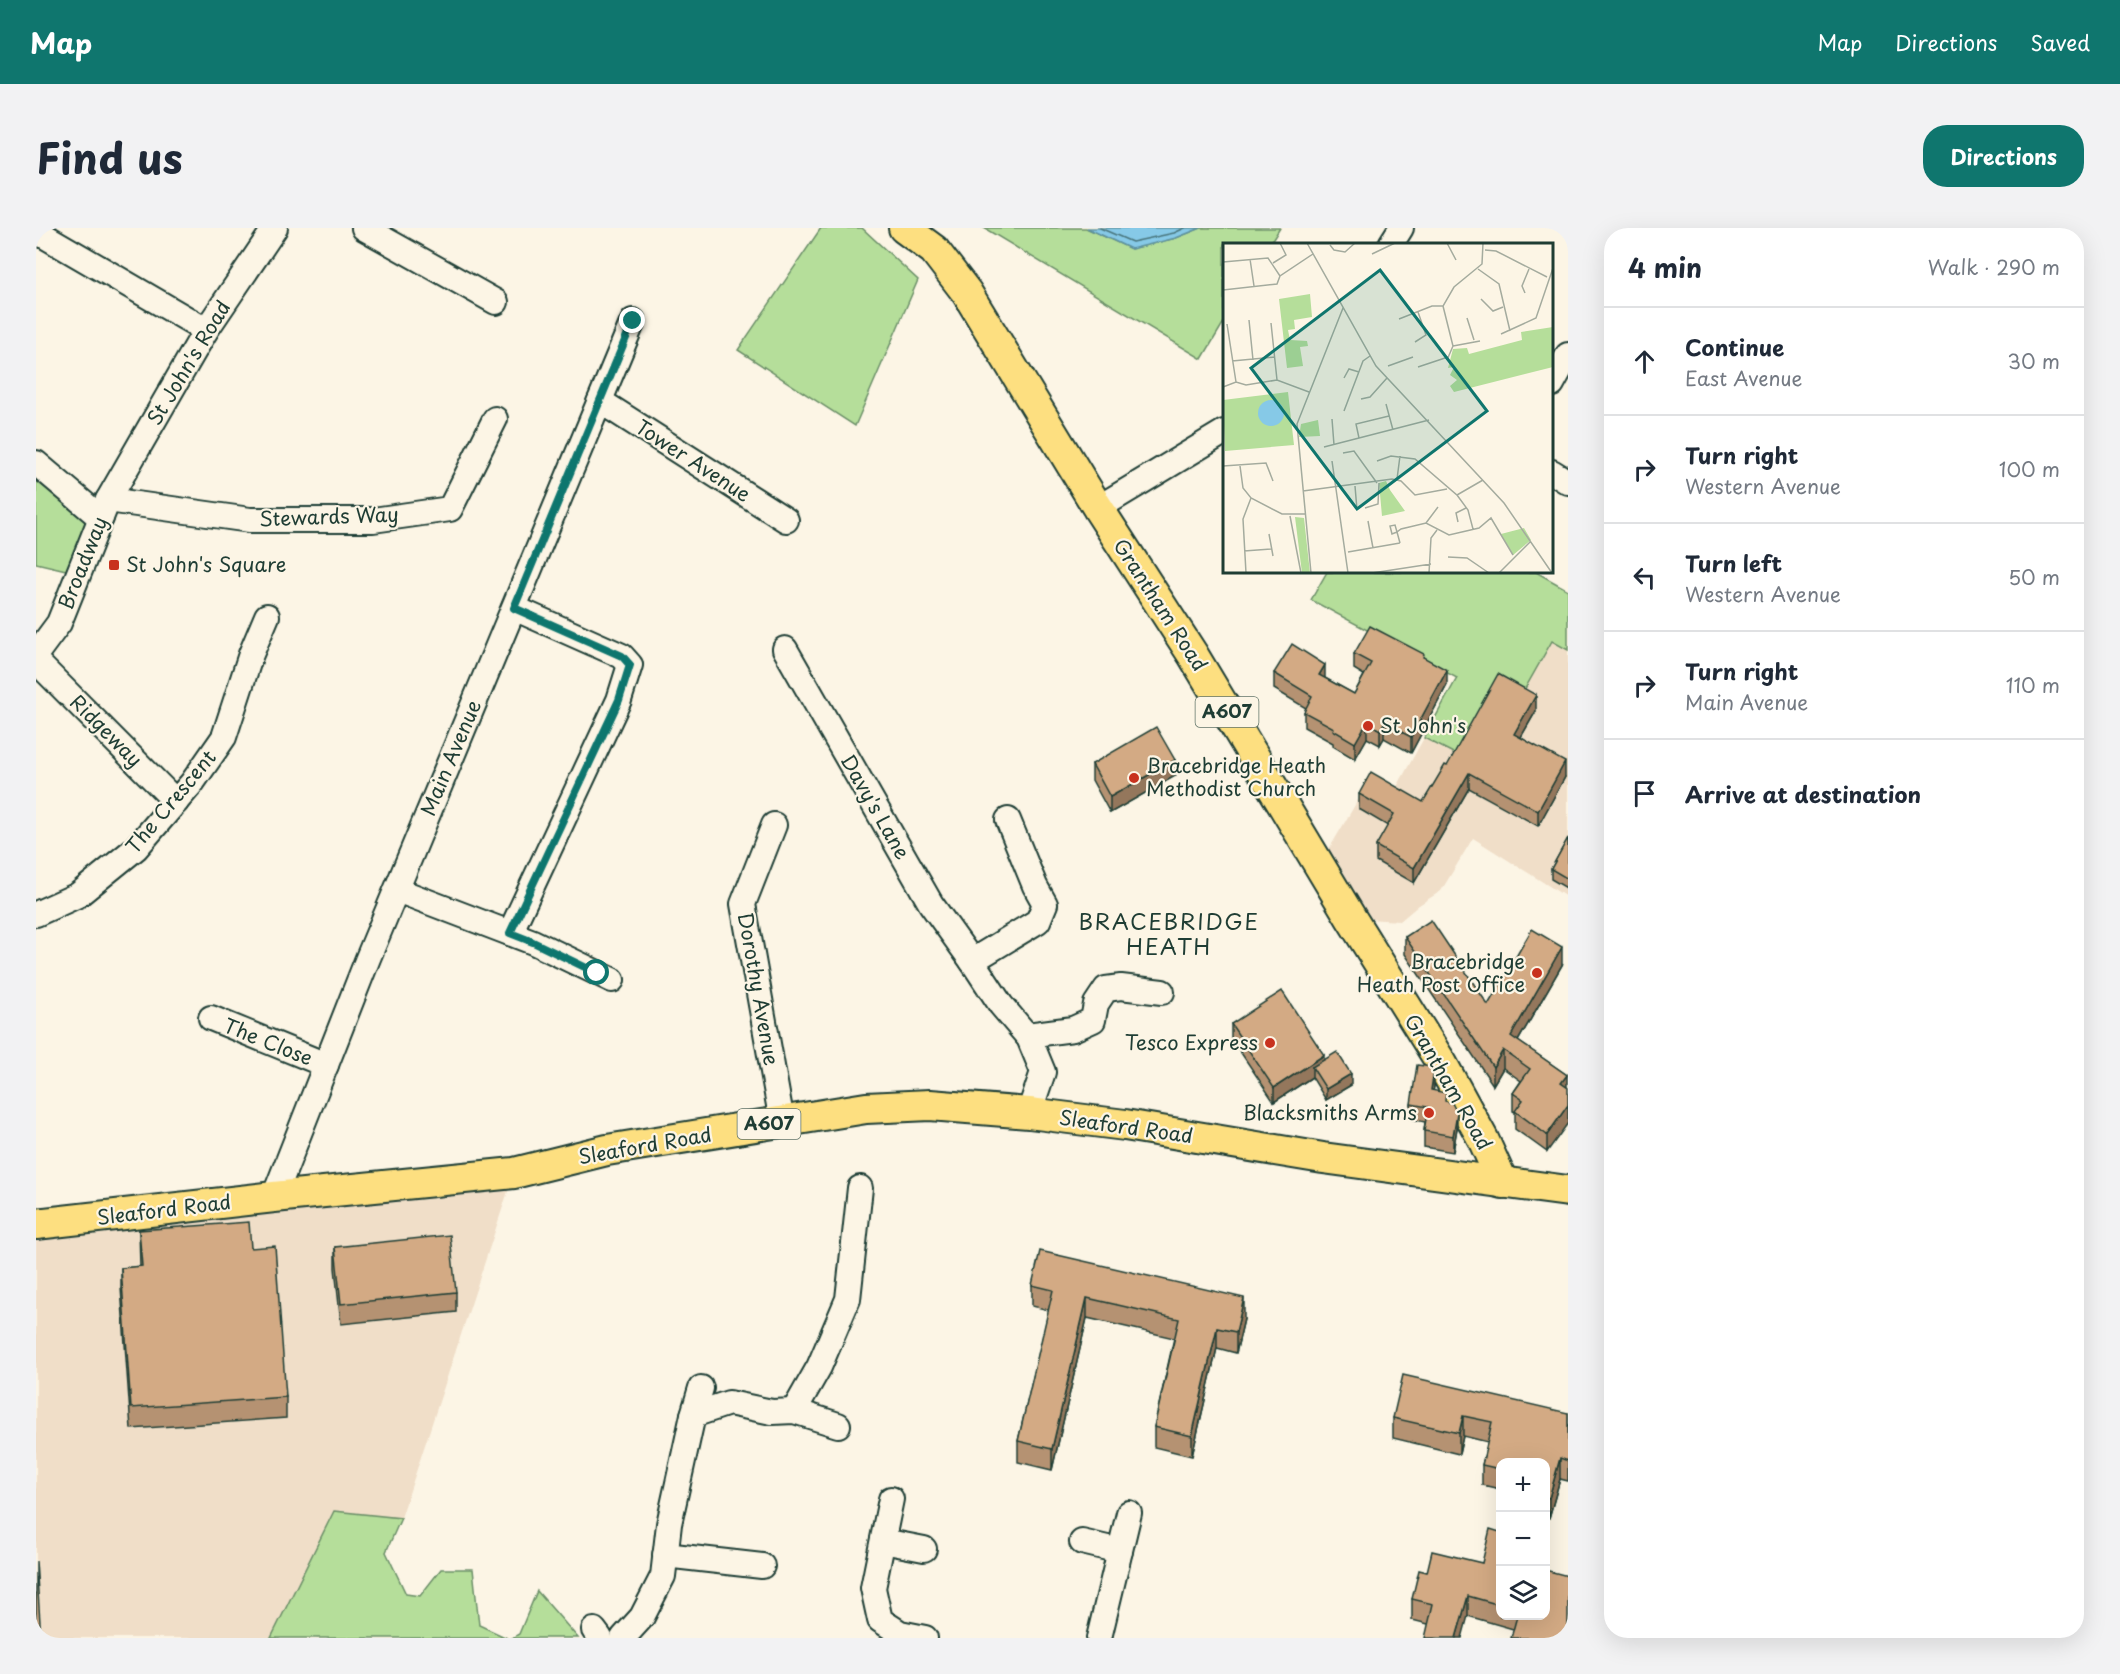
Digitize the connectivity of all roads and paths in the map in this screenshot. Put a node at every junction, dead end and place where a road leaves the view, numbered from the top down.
1 (275, 228) edge
2 (364, 228) edge
3 (904, 228) edge
4 (1401, 228) edge
5 (36, 231) edge
6 (1392, 243) edge
7 (496, 302) dead end
8 (633, 321) dead end
9 (206, 330) junction
10 (1568, 355) edge
11 (1553, 381) edge
12 (600, 401) junction
13 (495, 419) dead end
14 (1223, 433) edge
15 (36, 464) edge
16 (1553, 473) edge
17 (1568, 482) edge
18 (1098, 508) junction
19 (104, 509) junction
20 (786, 520) dead end
21 (514, 608) junction
22 (267, 616) dead end
23 (785, 648) dead end
24 (36, 654) edge
25 (36, 661) edge
26 (176, 802) junction
27 (1008, 820) dead end
28 (774, 825) dead end
29 (397, 890) junction
30 (36, 914) edge
31 (510, 933) junction
32 (972, 961) junction
33 (612, 980) dead end
34 (1162, 992) dead end
35 (211, 1018) dead end
36 (1027, 1035) junction
37 (326, 1065) junction
38 (1029, 1113) junction
39 (782, 1122) junction
40 (1503, 1183) junction
41 (860, 1188) dead end
42 (1568, 1191) edge
43 (274, 1197) junction
44 (36, 1224) edge
45 (701, 1388) dead end
46 (794, 1411) junction
47 (693, 1415) junction
48 (838, 1425) dead end
49 (891, 1499) dead end
50 (1129, 1513) dead end
51 (883, 1541) junction
52 (1082, 1542) dead end
53 (924, 1549) dead end
54 (1120, 1551) junction
55 (665, 1555) junction
56 (762, 1566) dead end
57 (623, 1638) edge
58 (926, 1638) edge
59 (1099, 1638) edge

1 - 9 street, St John's Road
2 - 7 street
3 - 18 main road, Grantham Road / A607
4 - 6 street
5 - 9 street
8 - 12 street, Main Avenue
9 - 19 street, St John's Road
10 - 11 street
12 - 20 street, Tower Avenue
12 - 21 street, Main Avenue
13 - 19 street, Stewards Way
14 - 18 street
15 - 19 street
16 - 17 street
18 - 40 main road, Grantham Road / A607
19 - 24 street, Broadway
21 - 29 street, Main Avenue
21 - 31 street
22 - 26 street, The Crescent
23 - 32 street, Davy's Lane
25 - 26 street, Ridgeway
26 - 30 street, The Crescent
27 - 32 street
28 - 39 street, Dorothy Avenue
29 - 31 street
29 - 37 street, Main Avenue
31 - 33 street
32 - 36 street, Davy's Lane
34 - 36 street
35 - 37 street, The Close
36 - 38 street, Davy's Lane
37 - 43 street, Main Avenue
38 - 39 main road, Sleaford Road / A607
38 - 40 main road, Sleaford Road / A607
39 - 43 main road, Sleaford Road / A607
40 - 42 main road, A607
41 - 46 street
43 - 44 main road, Sleaford Road / A607
45 - 47 street
46 - 47 street
46 - 48 street
47 - 55 street
49 - 51 street
50 - 54 street
51 - 53 street
51 - 58 street
52 - 54 street
54 - 59 street
55 - 56 street
55 - 57 street

